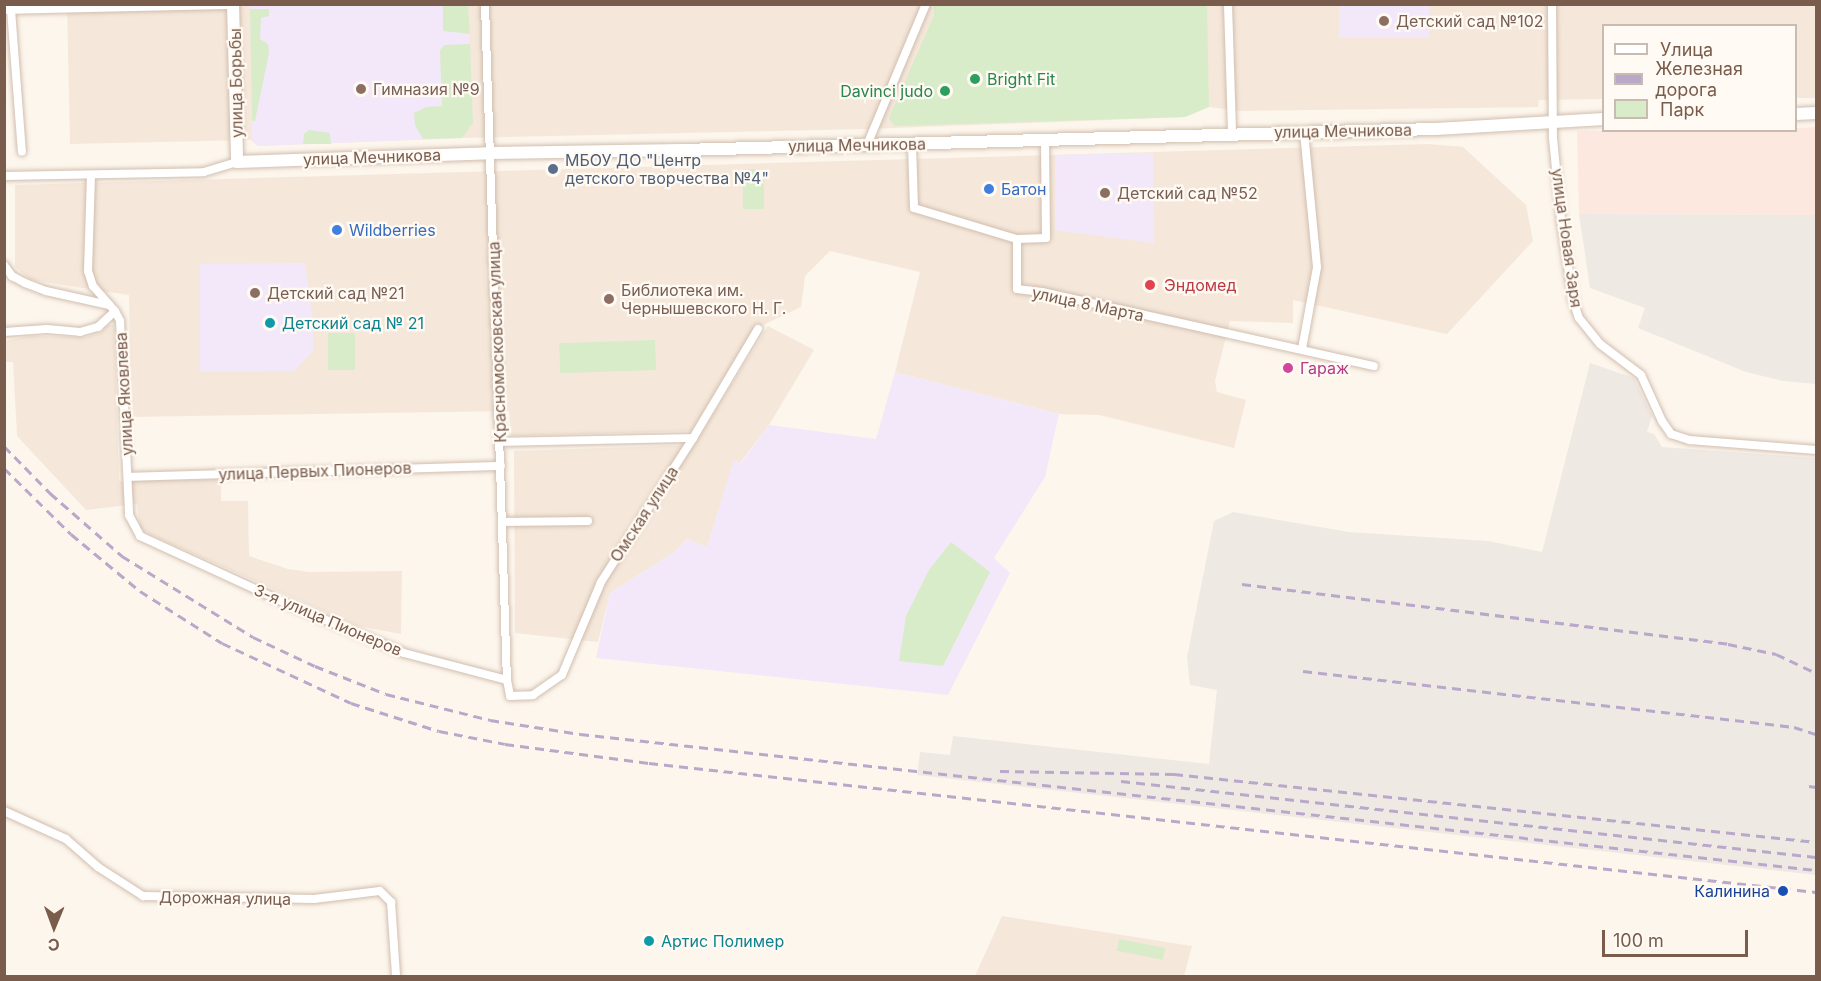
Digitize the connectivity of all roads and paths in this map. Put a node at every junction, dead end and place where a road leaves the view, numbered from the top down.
1 (484, 4) edge
2 (926, 4) edge
3 (1228, 4) edge
4 (1552, 4) edge
5 (233, 5) edge
6 (8, 10) edge
7 (1816, 113) edge
8 (1797, 114) edge
9 (1602, 118) edge
10 (1554, 122) junction
11 (1304, 132) junction
12 (1232, 134) junction
13 (1045, 139) junction
14 (912, 144) junction
15 (867, 145) junction
16 (22, 152) dead end
17 (490, 153) junction
18 (237, 162) junction
19 (91, 175) junction
20 (4, 176) edge
21 (1017, 239) junction
22 (4, 265) edge
23 (112, 308) junction
24 (758, 329) dead end
25 (4, 332) edge
26 (1302, 350) junction
27 (1374, 366) dead end
28 (693, 438) junction
29 (500, 442) junction
30 (1816, 450) edge
31 (501, 466) junction
32 (129, 477) junction
33 (129, 515) joint
34 (588, 521) dead end
35 (502, 522) junction
36 (507, 680) junction
37 (4, 811) edge
38 (396, 976) edge

1 - 17 street, Красномосковская улица
2 - 15 street
3 - 12 street
4 - 10 street, улица Новая Заря
5 - 6 street
5 - 18 street, улица Борьбы
6 - 16 street
7 - 8 street
9 - 10 street, улица Мечникова
10 - 11 street, улица Мечникова
10 - 30 street, улица Новая Заря
11 - 12 street, улица Мечникова
11 - 26 street
12 - 13 street, улица Мечникова
13 - 14 street, улица Мечникова
13 - 21 street
14 - 15 street, улица Мечникова
14 - 21 street
15 - 17 street, улица Мечникова
17 - 18 street, улица Мечникова
17 - 29 street, Красномосковская улица
18 - 19 street, улица Мечникова
19 - 20 street, улица Мечникова
19 - 23 street, улица Яковлева
21 - 26 street, улица 8 Марта
22 - 23 street
23 - 25 street
23 - 32 street, улица Яковлева
24 - 28 street, Омская улица
26 - 27 street, улица 8 Марта
28 - 29 street
28 - 36 street, Омская улица
29 - 31 street, Красномосковская улица
31 - 32 street, улица Первых Пионеров
31 - 35 street, Красномосковская улица
32 - 33 street, улица Яковлева
33 - 36 street, 3-я улица Пионеров
34 - 35 street
35 - 36 street, Красномосковская улица
37 - 38 street, Дорожная улица

